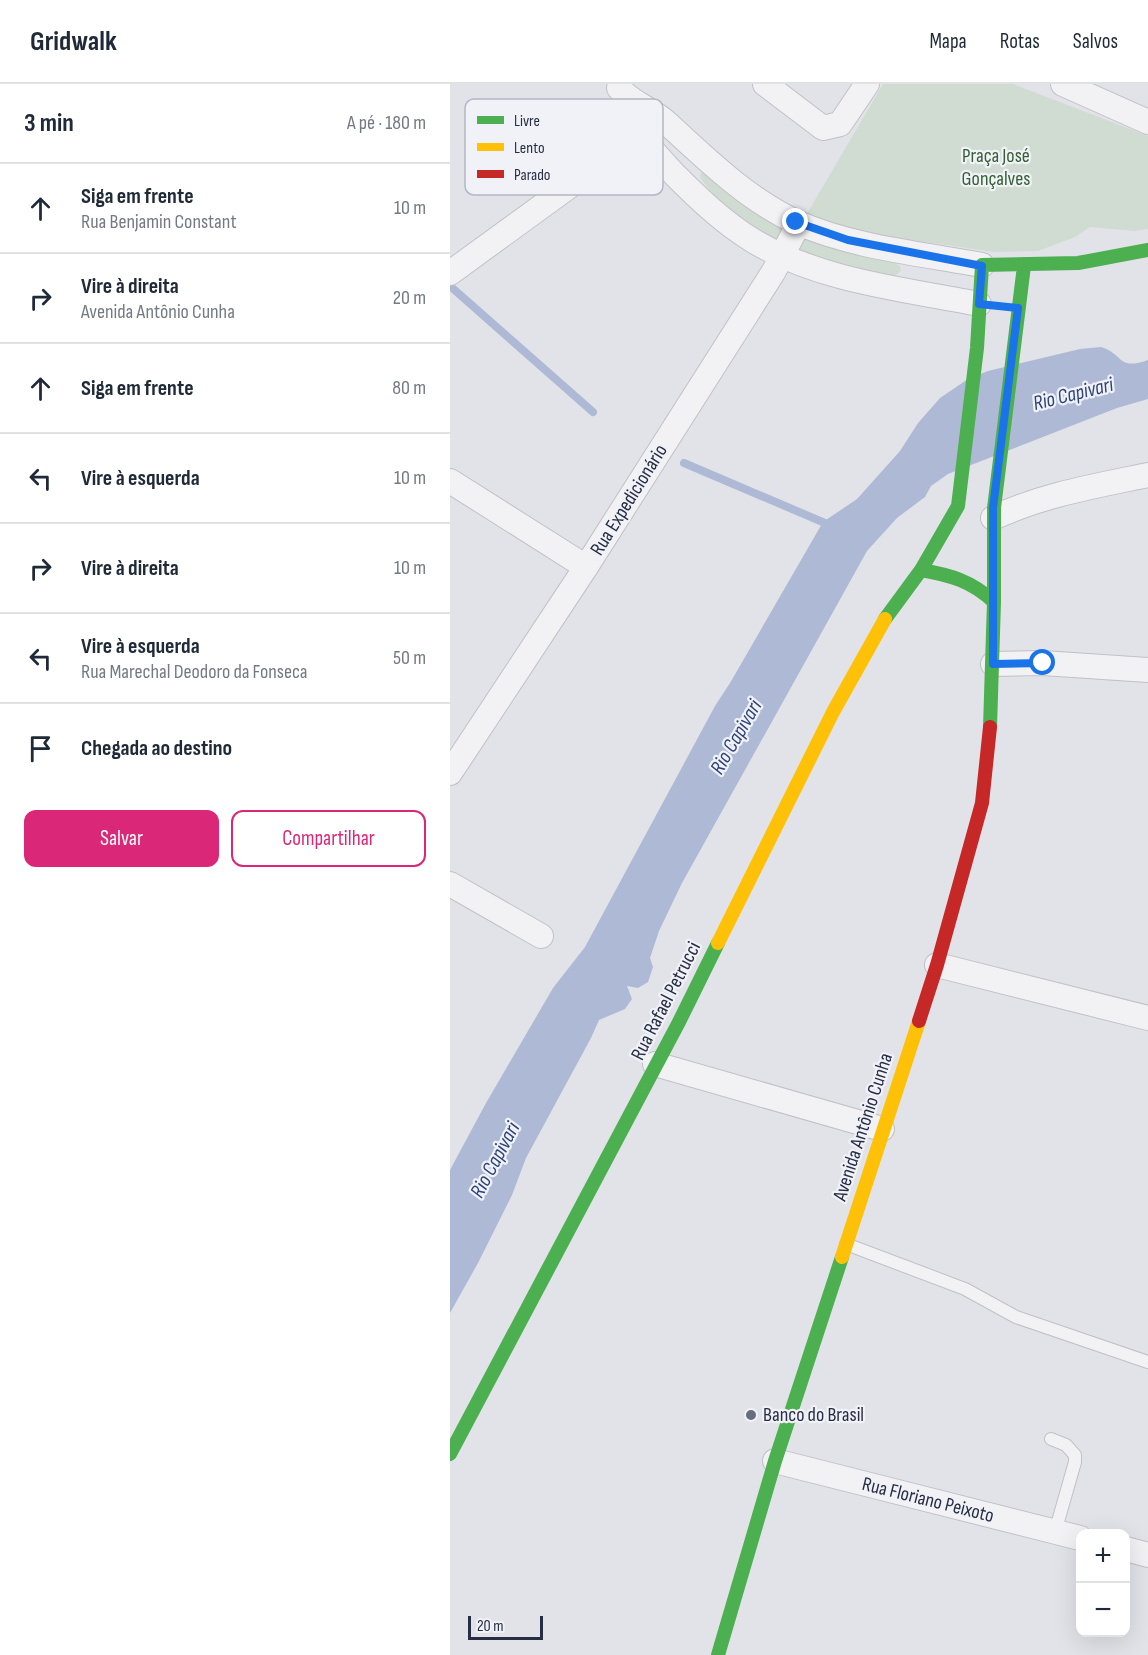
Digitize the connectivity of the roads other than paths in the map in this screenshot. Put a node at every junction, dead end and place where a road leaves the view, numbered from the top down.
1 (765, 84) edge
2 (867, 84) edge
3 (1063, 84) edge
4 (621, 90) edge
5 (634, 99) edge
6 (664, 120) edge
7 (1148, 122) edge
8 (663, 160) edge
9 (557, 195) edge
10 (799, 223) junction
11 (1148, 250) edge
12 (781, 255) junction
13 (1078, 263) junction
14 (460, 266) edge
15 (982, 266) junction
16 (1024, 266) junction
17 (1061, 276) dead end
18 (1035, 295) dead end
19 (984, 304) junction
20 (1013, 307) junction
21 (1148, 475) edge
22 (450, 481) edge
23 (993, 513) junction
24 (586, 567) junction
25 (921, 570) junction
26 (994, 602) junction
27 (993, 664) junction
28 (1148, 670) edge
29 (450, 772) edge
30 (450, 884) edge
31 (541, 936) dead end
32 (937, 965) junction
33 (1148, 1018) edge
34 (655, 1064) junction
35 (882, 1129) junction
36 (845, 1243) junction
37 (1148, 1362) edge
38 (1051, 1439) dead end
39 (450, 1454) edge
40 (775, 1461) junction
41 (1055, 1532) junction
42 (1076, 1537) edge
43 (1130, 1551) edge
44 (1148, 1555) edge
45 (718, 1655) edge

1 - 2 street
3 - 7 street
4 - 5 street
6 - 10 street
8 - 12 street
9 - 14 street
10 - 12 street, Rua Expedicionário
10 - 15 street
11 - 13 street
12 - 19 street
12 - 24 street, Rua Expedicionário
13 - 16 street
13 - 17 street
15 - 16 street
15 - 19 street
16 - 20 street, Avenida Antônio Cunha
18 - 20 street
19 - 25 street, Rua Rafael Petrucci
20 - 23 street, Avenida Antônio Cunha
21 - 23 street
22 - 24 street
23 - 26 street, Avenida Antônio Cunha
24 - 29 street, Rua Expedicionário
25 - 26 street
25 - 34 street, Rua Rafael Petrucci
26 - 27 street, Avenida Antônio Cunha
27 - 28 street
27 - 32 street, Avenida Antônio Cunha
30 - 31 street
32 - 33 street
32 - 35 street, Avenida Antônio Cunha
34 - 35 street
34 - 39 street, Rua Rafael Petrucci
35 - 36 street, Avenida Antônio Cunha
36 - 37 lane
36 - 40 street, Avenida Antônio Cunha
38 - 41 lane
40 - 41 street, Rua Floriano Peixoto
40 - 45 street, Avenida Antônio Cunha
41 - 42 street, Rua Floriano Peixoto
43 - 44 street

